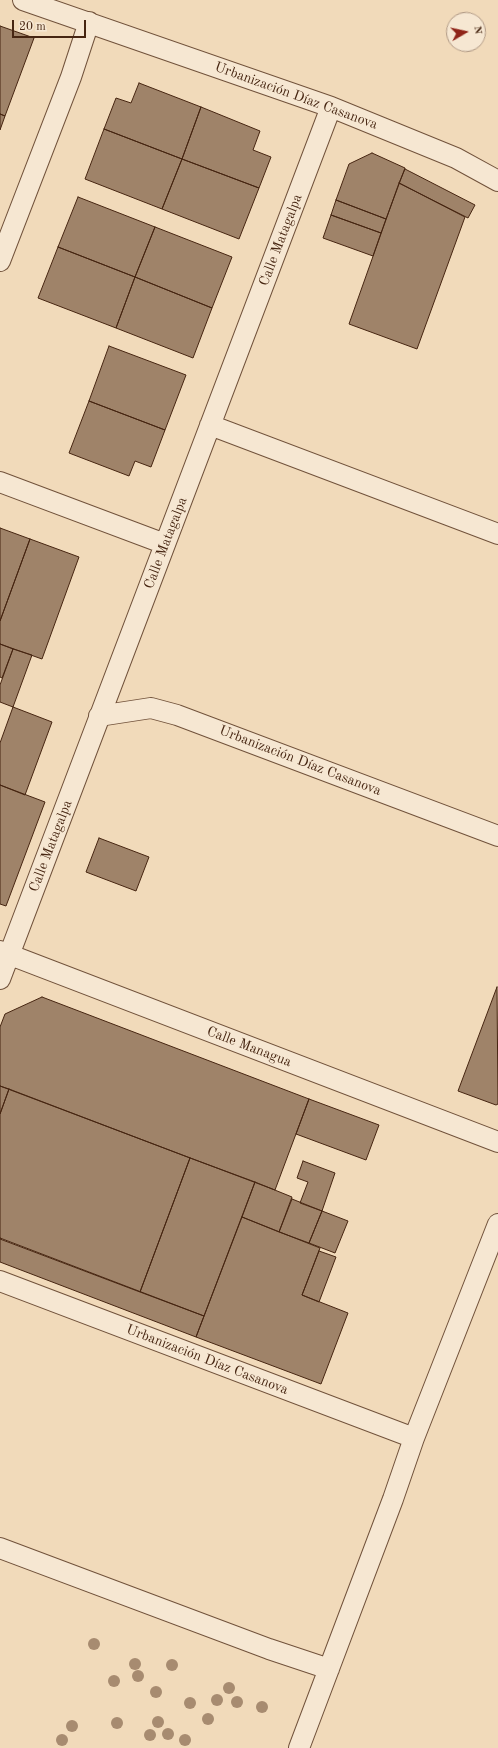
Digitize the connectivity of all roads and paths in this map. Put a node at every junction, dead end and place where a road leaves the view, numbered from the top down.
1 (23, 0) edge
2 (89, 22) junction
3 (331, 107) junction
4 (498, 181) edge
5 (0, 261) edge
6 (210, 425) junction
7 (0, 482) edge
8 (498, 534) edge
9 (165, 544) junction
10 (98, 716) junction
11 (498, 836) edge
12 (5, 953) edge
13 (0, 979) edge
14 (498, 1142) edge
15 (498, 1224) edge
16 (0, 1281) edge
17 (414, 1438) junction
18 (0, 1548) edge
19 (329, 1670) junction
20 (298, 1748) edge

1 - 2 street, Urbanización Díaz Casanova
2 - 3 street, Urbanización Díaz Casanova
2 - 5 street
3 - 4 street, Urbanización Díaz Casanova
3 - 6 street, Calle Matagalpa
6 - 8 street
6 - 9 street, Calle Matagalpa
7 - 9 street
9 - 10 street, Calle Matagalpa
10 - 11 street, Urbanización Díaz Casanova
10 - 12 street, Calle Matagalpa
12 - 13 street, Calle Matagalpa
12 - 14 street, Calle Managua
15 - 17 street
16 - 17 street, Urbanización Díaz Casanova
17 - 19 street
18 - 19 street
19 - 20 street

